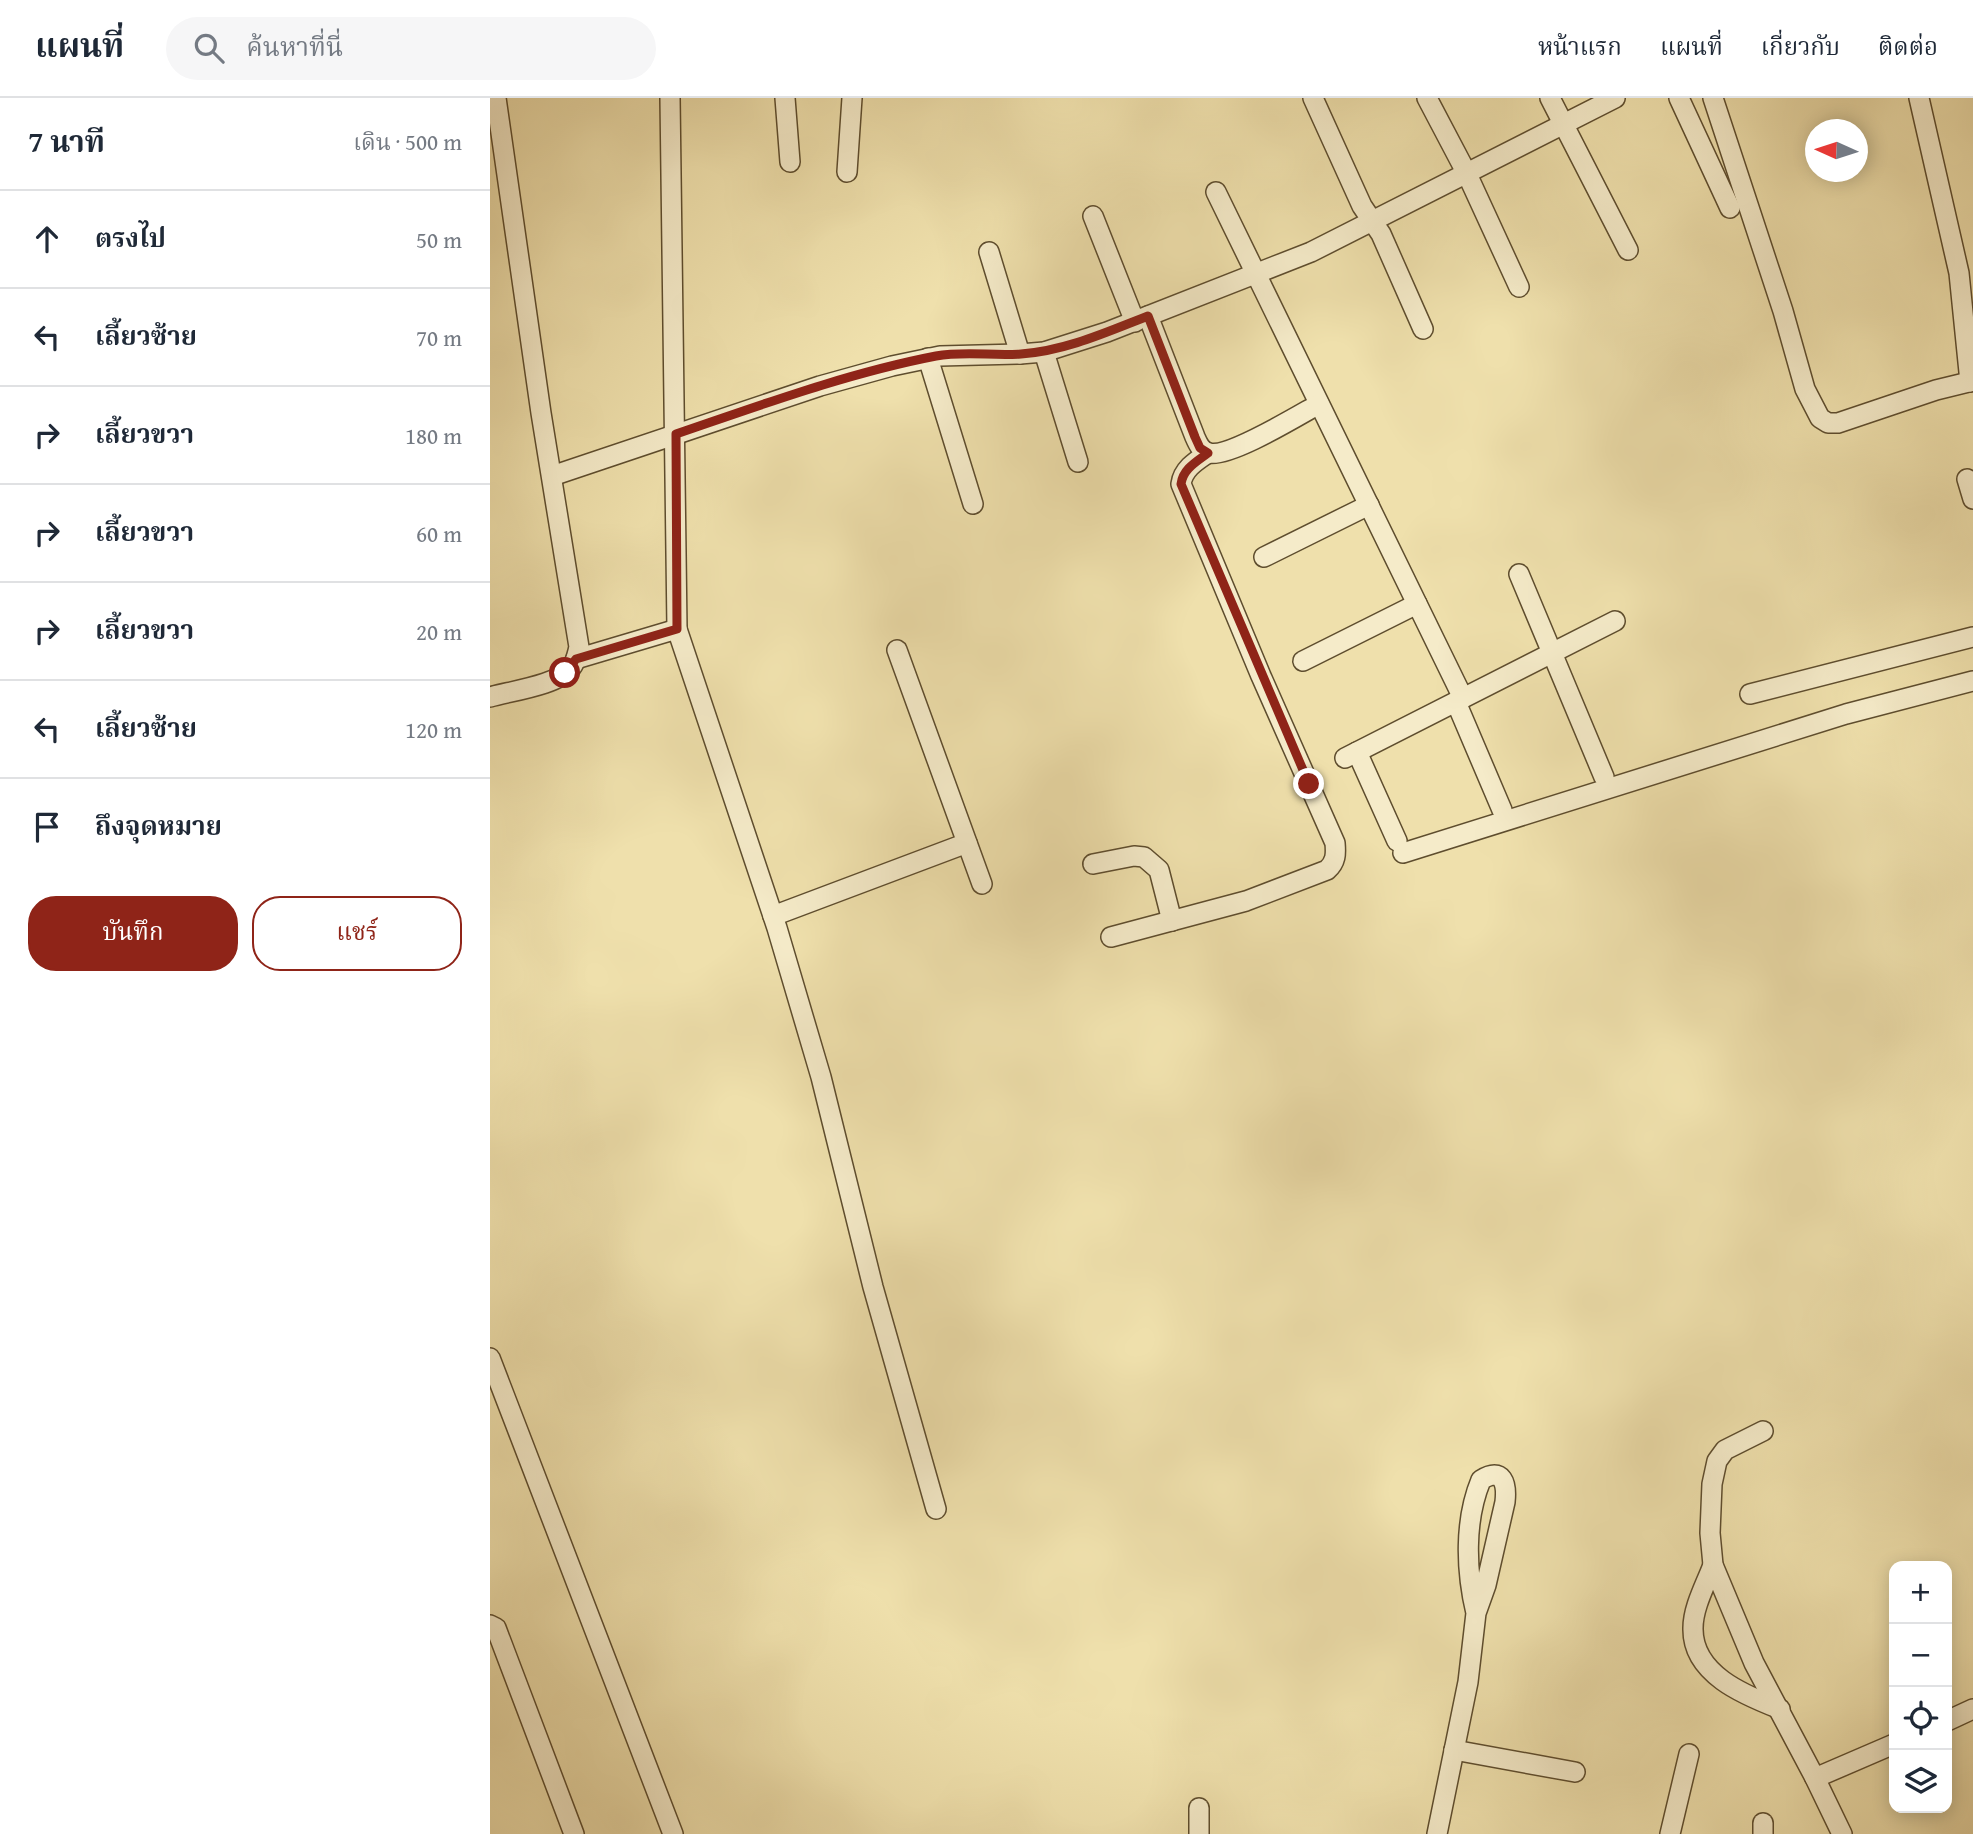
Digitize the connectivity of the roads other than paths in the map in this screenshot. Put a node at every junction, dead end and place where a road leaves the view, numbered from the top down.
1 (670, 98) edge
2 (785, 98) edge
3 (852, 98) edge
4 (1313, 98) edge
5 (1427, 98) edge
6 (1550, 98) edge
7 (1615, 98) edge
8 (1679, 98) edge
9 (1713, 98) edge
10 (1919, 98) edge
11 (495, 105) edge
12 (1565, 124) junction
13 (790, 162) dead end
14 (847, 172) dead end
15 (1467, 174) junction
16 (1216, 192) dead end
17 (1730, 208) dead end
18 (1093, 216) dead end
19 (1372, 222) junction
20 (1628, 250) dead end
21 (989, 251) dead end
22 (1256, 275) junction
23 (1519, 287) dead end
24 (1142, 319) junction
25 (1423, 329) dead end
26 (1044, 352) junction
27 (1020, 354) junction
28 (928, 358) junction
29 (1971, 381) edge
30 (1320, 404) junction
31 (676, 434) junction
32 (1208, 453) junction
33 (1078, 462) dead end
34 (552, 476) junction
35 (1966, 479) dead end
36 (1973, 499) edge
37 (973, 504) dead end
38 (1369, 505) junction
39 (1264, 557) dead end
40 (1519, 574) dead end
41 (1417, 604) junction
42 (1615, 621) dead end
43 (677, 629) junction
44 (1973, 637) edge
45 (897, 650) dead end
46 (1552, 653) junction
47 (576, 659) junction
48 (1303, 661) dead end
49 (1973, 681) edge
50 (1750, 694) dead end
51 (490, 697) edge
52 (1460, 700) junction
53 (1604, 777) dead end
54 (1502, 810) dead end
55 (967, 843) junction
56 (1093, 864) dead end
57 (982, 884) dead end
58 (773, 916) junction
59 (1172, 921) junction
60 (1111, 937) dead end
61 (490, 1358) edge
62 (1763, 1431) dead end
63 (936, 1509) dead end
64 (1713, 1565) junction
65 (1476, 1613) junction
66 (490, 1625) edge
67 (1780, 1709) junction
68 (1973, 1709) edge
69 (1952, 1719) edge
70 (1889, 1746) edge
71 (1454, 1750) junction
72 (1689, 1754) dead end
73 (1575, 1772) dead end
74 (1815, 1778) junction
75 (1199, 1808) dead end
76 (574, 1834) edge
77 (673, 1834) edge
78 (1199, 1834) edge
79 (1437, 1834) edge
80 (1670, 1834) edge
81 (1842, 1834) edge

1 - 31 street
2 - 13 street
3 - 14 street
4 - 19 street
5 - 15 street
6 - 12 street
7 - 12 street
8 - 17 street
9 - 29 street
10 - 29 street
11 - 34 street
12 - 15 street
12 - 20 street
15 - 19 street
15 - 23 street
16 - 22 street
18 - 24 street
19 - 22 street
19 - 25 street
21 - 27 street
22 - 24 street
22 - 30 street
24 - 26 street
24 - 32 street
26 - 27 street
26 - 33 street
27 - 28 street
28 - 31 street
28 - 37 street
30 - 32 street
30 - 38 street
31 - 34 street
31 - 43 street
32 - 59 street
34 - 47 street
35 - 36 street
38 - 39 street
38 - 41 street
40 - 46 street
41 - 48 street
41 - 52 street
42 - 46 street
43 - 47 street
43 - 58 street
44 - 50 street
45 - 55 street
46 - 52 street
46 - 53 street
47 - 51 street
49 - 52 street
52 - 54 street
55 - 57 street
55 - 58 street
56 - 59 street
58 - 63 street
59 - 60 street
61 - 77 street
62 - 64 street
64 - 67 street
64 - 67 street
65 - 65 street
65 - 71 street
66 - 76 street
67 - 74 street
68 - 69 street
70 - 74 street
71 - 73 street
71 - 79 street
72 - 80 street
74 - 81 street
75 - 78 street

